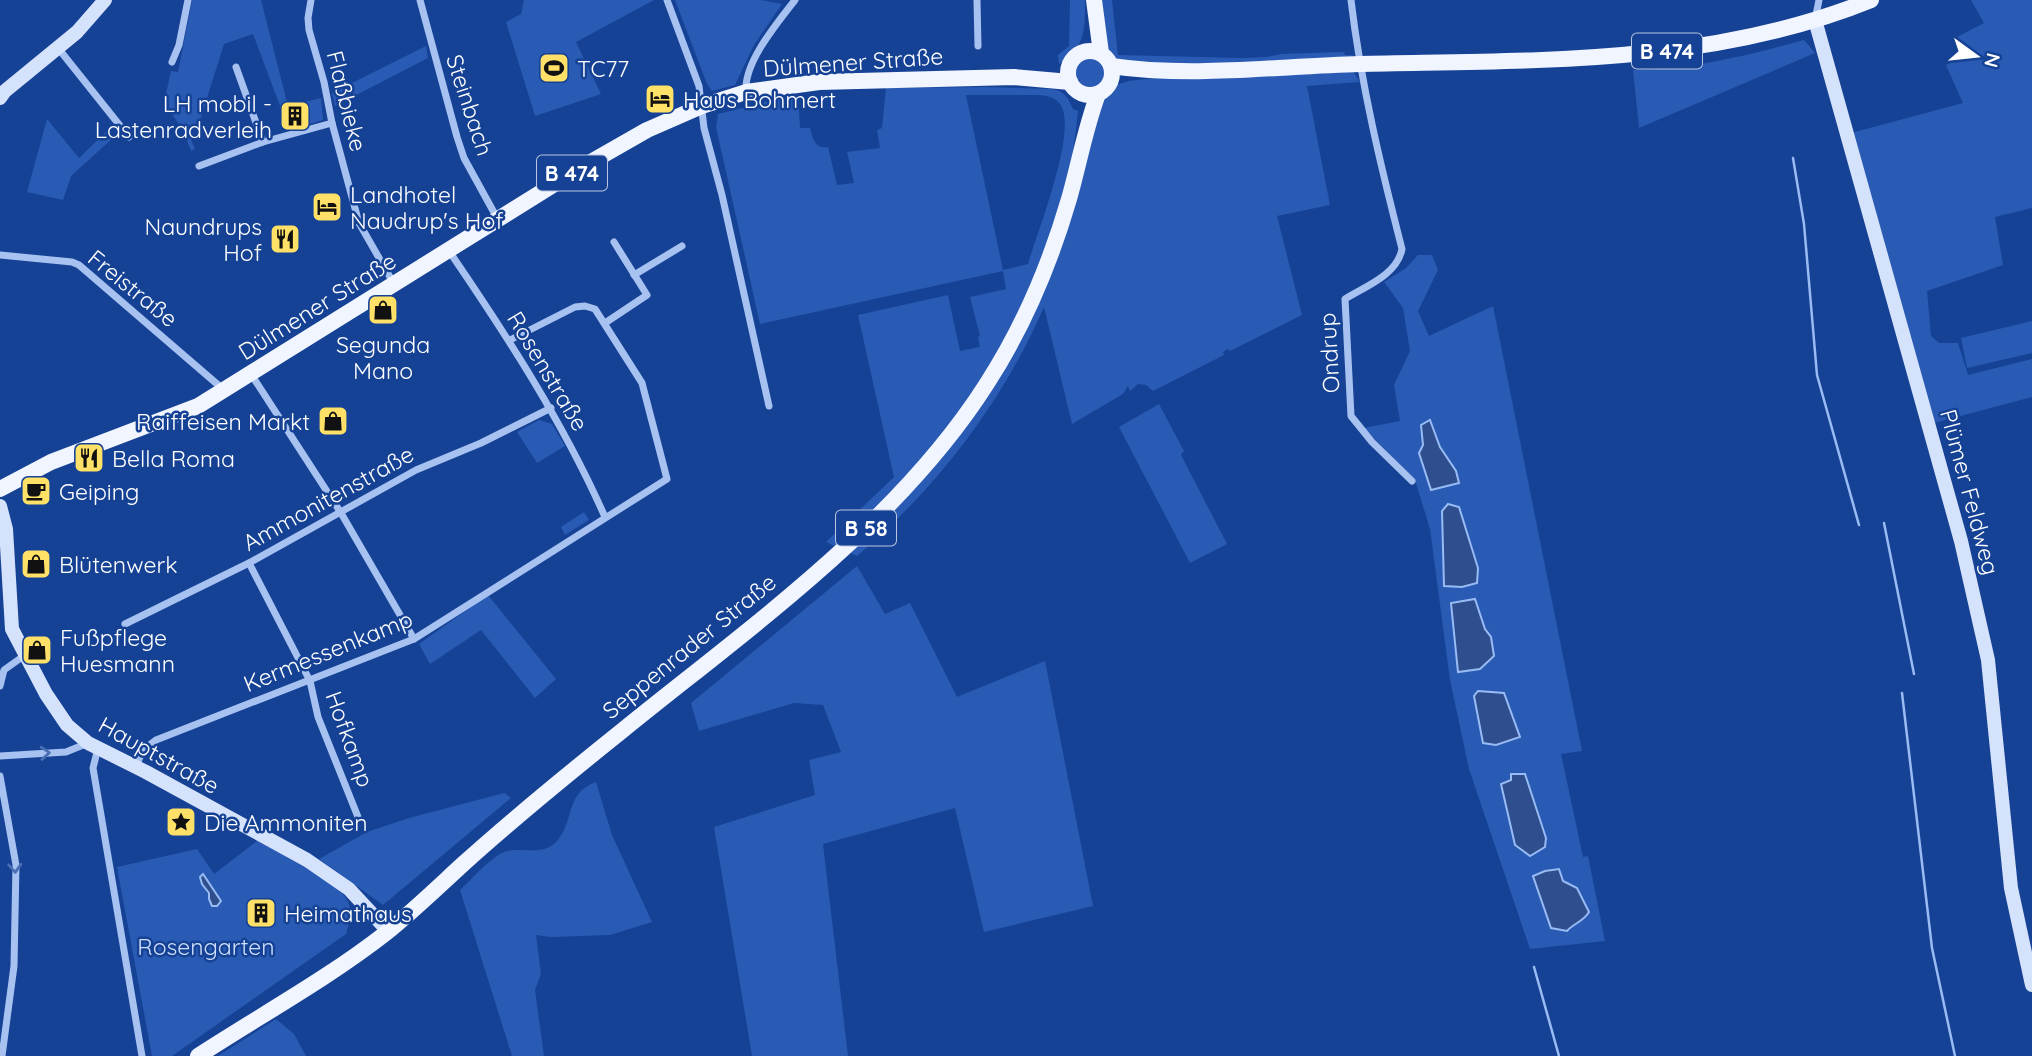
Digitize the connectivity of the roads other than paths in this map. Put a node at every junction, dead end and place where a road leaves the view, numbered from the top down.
1 (105, 0) edge
2 (188, 0) edge
3 (311, 0) edge
4 (420, 0) edge
5 (667, 0) edge
6 (795, 0) edge
7 (977, 0) edge
8 (1092, 0) edge
9 (1350, 0) edge
10 (1819, 0) edge
11 (1871, 0) edge
12 (1815, 20) junction
13 (978, 46) dead end
14 (57, 47) junction
15 (1084, 52) junction
16 (172, 62) dead end
17 (1359, 64) junction
18 (1070, 65) junction
19 (236, 67) dead end
20 (1108, 67) junction
21 (1014, 76) junction
22 (1075, 88) junction
23 (2, 91) edge
24 (746, 92) junction
25 (1098, 94) junction
26 (702, 106) junction
27 (332, 123) junction
28 (129, 137) dead end
29 (263, 142) junction
30 (1079, 163) junction
31 (199, 166) dead end
32 (497, 218) junction
33 (614, 242) dead end
34 (682, 246) dead end
35 (448, 250) junction
36 (0, 255) edge
37 (635, 275) junction
38 (395, 284) junction
39 (605, 323) junction
40 (510, 340) junction
41 (251, 374) junction
42 (220, 387) junction
43 (769, 407) dead end
44 (551, 408) junction
45 (1412, 481) dead end
46 (0, 489) edge
47 (0, 506) edge
48 (341, 513) junction
49 (605, 517) junction
50 (248, 563) junction
51 (125, 624) dead end
52 (414, 639) junction
53 (25, 655) junction
54 (2, 670) edge
55 (310, 681) junction
56 (0, 686) edge
57 (93, 745) junction
58 (0, 756) edge
59 (136, 766) junction
60 (0, 776) edge
61 (358, 817) dead end
62 (388, 931) junction
63 (2032, 985) edge
64 (4, 1012) edge
65 (2, 1056) edge
66 (142, 1056) edge
67 (198, 1056) edge

1 - 14 street
2 - 16 street
3 - 27 street, Flaßbieke
4 - 32 street, Steinbach
5 - 26 street
6 - 24 street
7 - 13 street
8 - 15 main road
8 - 20 main road
9 - 17 street
10 - 12 street
11 - 12 main road, B 474
12 - 17 main road, B 474
12 - 63 street, Plümer Feldweg
14 - 23 street
14 - 28 street
15 - 18 main road
15 - 20 main road
17 - 20 main road, B 474
17 - 45 street, Ondrup
18 - 21 main road, Dülmener Straße / B 474
18 - 22 main road
19 - 29 street
20 - 25 main road
21 - 22 main road, Dülmener Straße / B 474
21 - 24 main road, Dülmener Straße / B 474
22 - 25 main road
22 - 30 main road, Seppenrader Straße / B 58
24 - 26 main road, Dülmener Straße / B 474
25 - 30 main road, Seppenrader Straße / B 58
26 - 32 main road, Dülmener Straße / B 474
26 - 43 street
27 - 29 street
27 - 38 street, Flaßbieke
29 - 31 street
30 - 62 main road, Seppenrader Straße / B 58
32 - 35 main road, Dülmener Straße / B 474
33 - 37 street
34 - 37 street
35 - 38 main road, Dülmener Straße / B 474
35 - 40 street, Rosenstraße
36 - 42 street, Freistraße
37 - 39 street
38 - 41 main road, Dülmener Straße / B 474
39 - 40 street
39 - 49 street, Kermessenkamp
40 - 44 street, Rosenstraße
41 - 42 main road, Dülmener Straße / B 474
41 - 48 street
42 - 46 main road, Dülmener Straße / B 474
44 - 48 street, Ammonitenstraße
44 - 49 street, Rosenstraße
47 - 53 street, Hauptstraße
48 - 50 street, Ammonitenstraße
48 - 52 street
49 - 52 street, Kermessenkamp
50 - 51 street, Ammonitenstraße
50 - 55 street, Hofkamp
52 - 55 street, Kermessenkamp
53 - 54 street
53 - 57 street, Hauptstraße
54 - 56 street
55 - 59 street, Kermessenkamp
55 - 61 street, Hofkamp
58 -> 57 street
57 - 59 street, Hauptstraße
57 - 66 street
59 - 62 street, Hauptstraße
60 -> 64 street
62 - 67 main road, Seppenrader Straße / B 58
64 - 65 street

